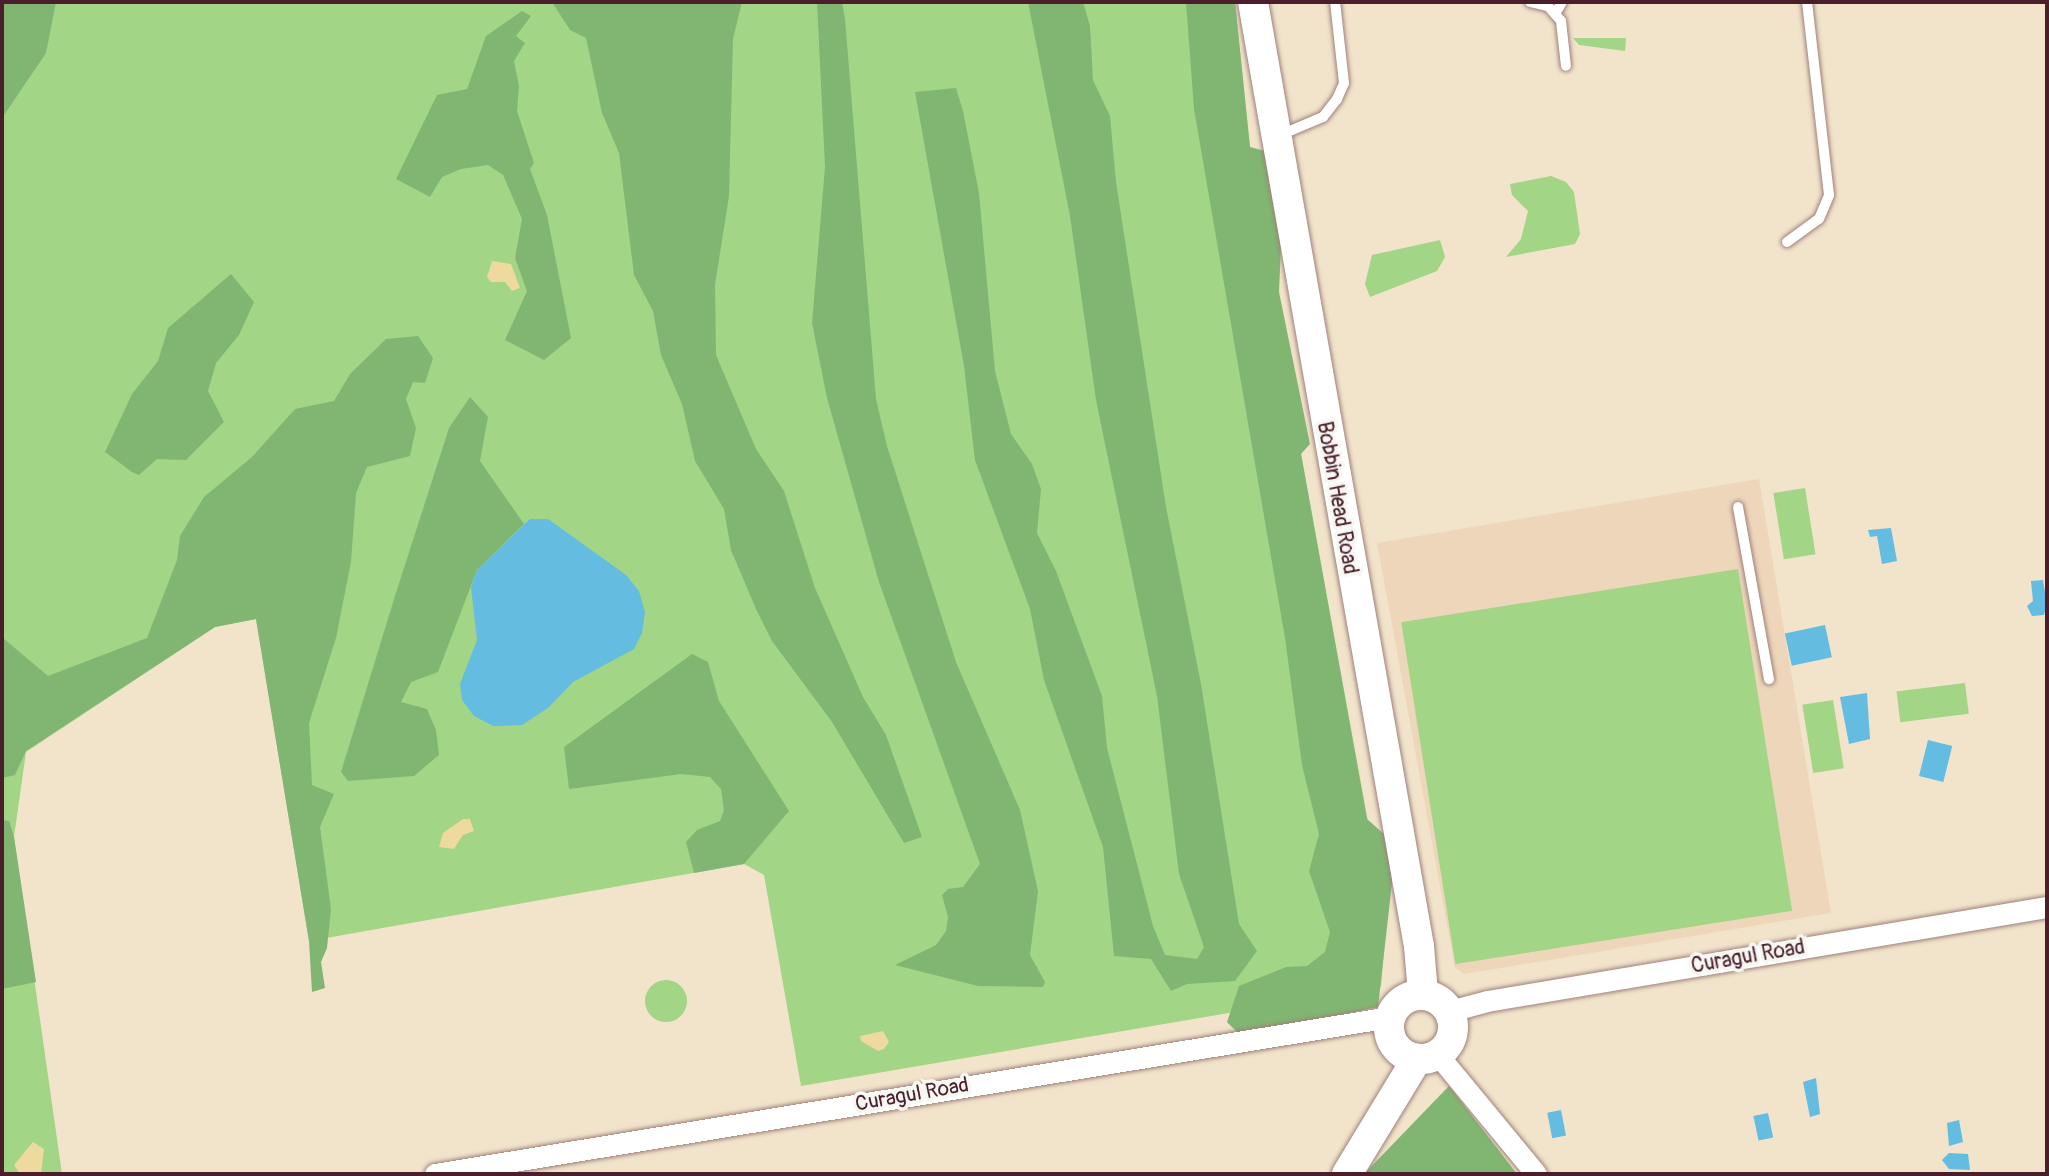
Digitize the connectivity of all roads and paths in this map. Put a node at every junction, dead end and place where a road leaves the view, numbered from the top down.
1 (1253, 2) edge
2 (1335, 2) edge
3 (1530, 2) edge
4 (1562, 2) edge
5 (1807, 2) edge
6 (1555, 14) junction
7 (1566, 66) dead end
8 (1276, 138) junction
9 (1787, 242) dead end
10 (1738, 507) dead end
11 (1769, 679) dead end
12 (2047, 906) edge
13 (1423, 994) junction
14 (1450, 1011) junction
15 (1390, 1017) junction
16 (1427, 1057) junction
17 (435, 1174) edge
18 (1347, 1174) edge
19 (1536, 1174) edge

1 - 8 main road, Bobbin Head Road
2 - 8 lane
3 - 6 lane
4 - 6 lane
5 - 9 lane
6 - 7 lane
8 - 13 main road, Bobbin Head Road
10 - 11 lane
12 - 14 street, Curagul Road
13 - 14 main road
13 - 15 main road
14 - 16 main road
15 - 16 main road
15 - 17 street, Curagul Road
16 - 18 main road
16 - 19 street

